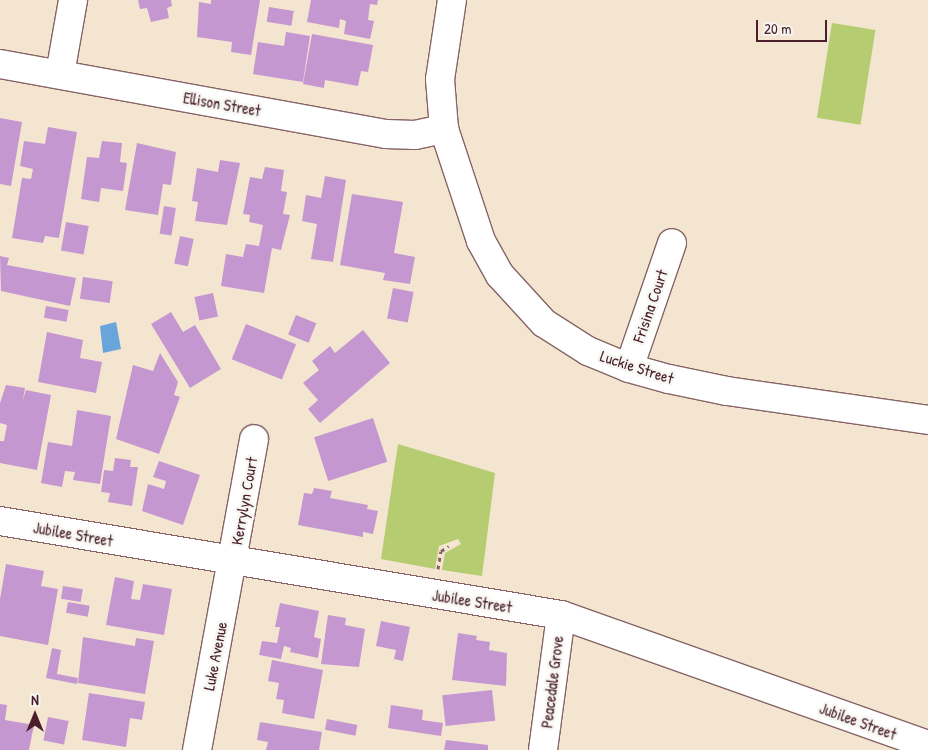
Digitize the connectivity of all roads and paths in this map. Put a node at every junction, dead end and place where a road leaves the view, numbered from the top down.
1 (73, 0) edge
2 (452, 0) edge
3 (0, 64) edge
4 (60, 74) junction
5 (444, 129) junction
6 (672, 243) dead end
7 (629, 368) junction
8 (928, 420) edge
9 (254, 439) dead end
10 (0, 521) edge
11 (449, 546) dead end
12 (233, 562) junction
13 (438, 572) dead end
14 (561, 615) junction
15 (928, 745) edge
16 (197, 750) edge
17 (544, 750) edge

1 - 4 street
2 - 5 street, Luckie Street
3 - 4 street, Ellison Street
4 - 5 street, Ellison Street
5 - 7 street, Luckie Street
6 - 7 street, Frisina Court
7 - 8 street, Luckie Street
9 - 12 street, Kerrylyn Court
10 - 12 street, Jubilee Street
11 - 13 path
12 - 14 street, Jubilee Street
12 - 16 street, Luke Avenue
14 - 15 street, Jubilee Street
14 - 17 street, Peacedale Grove

